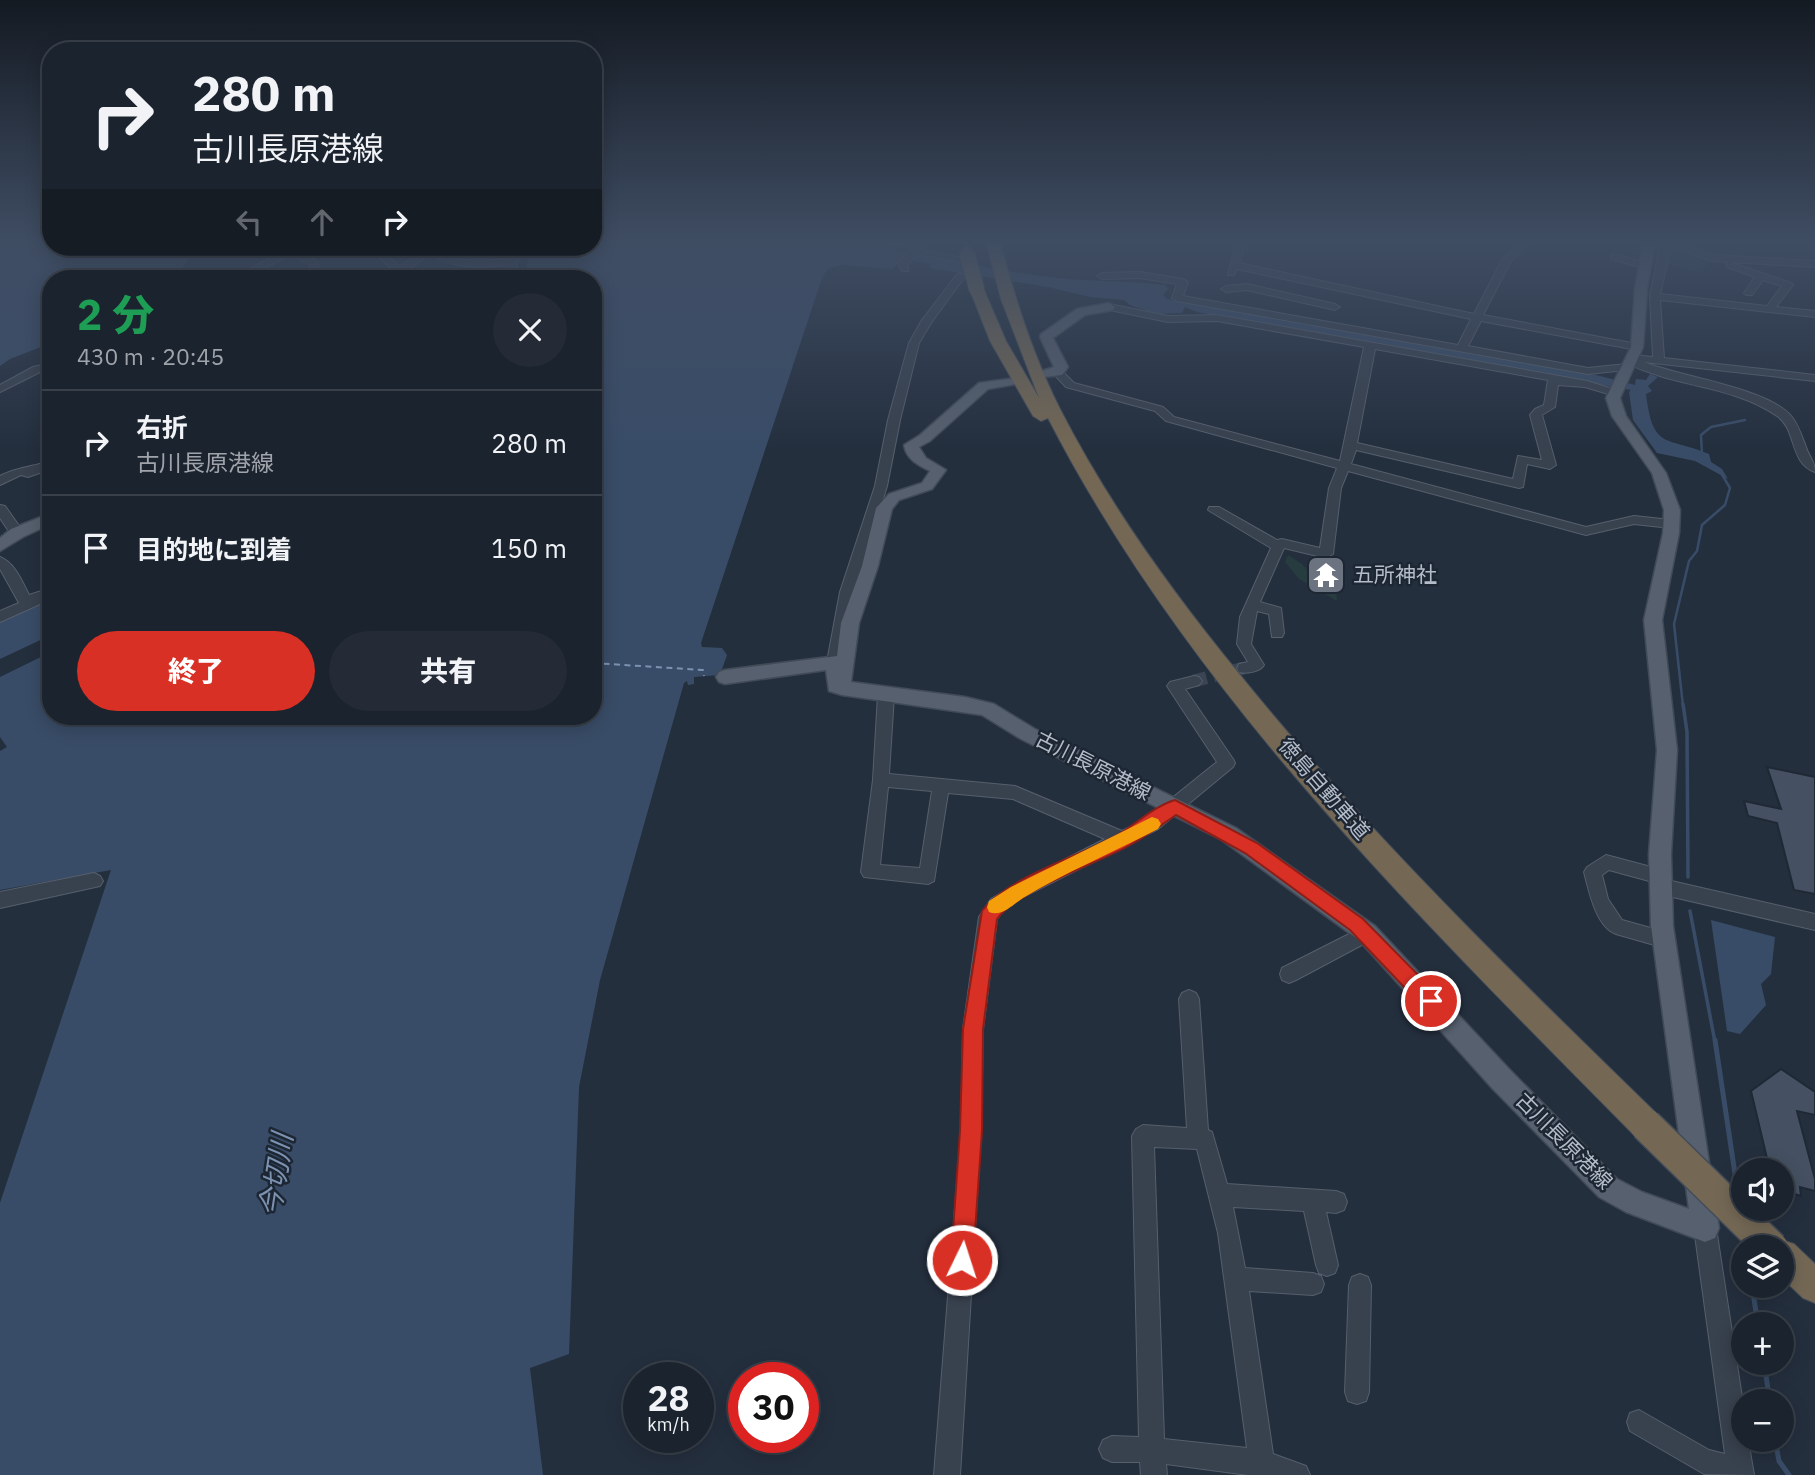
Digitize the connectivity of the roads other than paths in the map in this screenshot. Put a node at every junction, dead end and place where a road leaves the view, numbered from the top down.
1 (934, 311) edge
2 (986, 311) edge
3 (1012, 311) edge
4 (1088, 311) edge
5 (1128, 311) edge
6 (1188, 311) edge
7 (1243, 311) edge
8 (1447, 311) edge
9 (1479, 311) edge
10 (1636, 311) edge
11 (1656, 311) edge
12 (1786, 311) edge
13 (1815, 314) edge
14 (1476, 317) junction
15 (1185, 318) junction
16 (1370, 345) junction
17 (1461, 349) junction
18 (1659, 360) junction
19 (1626, 370) junction
20 (42, 373) edge
21 (1052, 373) joint
22 (1585, 378) junction
23 (1815, 378) edge
24 (1011, 381) dead end
25 (2, 388) edge
26 (1350, 445) junction
27 (1345, 466) junction
28 (42, 468) edge
29 (1082, 468) junction
30 (1815, 468) edge
31 (0, 481) edge
32 (0, 509) edge
33 (1214, 510) dead end
34 (1671, 524) junction
35 (42, 525) edge
36 (16, 533) junction
37 (0, 546) edge
38 (1278, 546) junction
39 (0, 561) edge
40 (42, 597) edge
41 (36, 600) junction
42 (1252, 605) junction
43 (0, 617) edge
44 (1277, 633) dead end
45 (835, 662) junction
46 (1244, 668) dead end
47 (725, 677) dead end
48 (1194, 681) dead end
49 (842, 688) junction
50 (886, 695) junction
51 (881, 780) junction
52 (941, 787) junction
53 (1175, 806) junction
54 (1124, 840) junction
55 (94, 881) dead end
56 (1660, 881) junction
57 (0, 900) edge
58 (1815, 922) edge
59 (1367, 933) junction
60 (1664, 940) junction
61 (1289, 974) dead end
62 (1189, 999) dead end
63 (1198, 1138) junction
64 (1221, 1195) junction
65 (1312, 1200) junction
66 (1336, 1202) dead end
67 (1705, 1228) junction
68 (1759, 1235) edge
69 (1327, 1265) dead end
70 (1794, 1267) edge
71 (1236, 1279) junction
72 (1313, 1284) dead end
73 (1360, 1285) dead end
74 (1815, 1286) edge
75 (1357, 1392) dead end
76 (1639, 1422) dead end
77 (1112, 1449) dead end
78 (1153, 1462) edge
79 (1262, 1468) edge
80 (1740, 1473) edge
81 (947, 1475) edge
82 (1297, 1475) edge

1 - 45 street
2 - 29 highway
3 - 29 highway, 徳島自動車道
4 - 21 main road
5 - 15 street
6 - 15 street
7 - 17 street
8 - 14 street
9 - 14 street
10 - 19 main road
11 - 18 street
12 - 13 street
14 - 17 street
14 - 19 street
15 - 16 street
16 - 22 street
16 - 26 street
17 - 22 street
18 - 19 street
18 - 23 street
19 - 22 street
19 - 22 street
19 - 30 street
19 - 34 main road
20 - 25 street
21 - 27 street
22 - 26 street
24 - 49 main road
26 - 27 street
27 - 34 street
27 - 38 street
28 - 31 street
29 - 68 highway, 徳島自動車道, bridge
32 - 36 street
33 - 38 street
34 - 56 main road
35 - 36 main road
36 - 37 main road
38 - 42 street
39 - 41 street
40 - 41 street
41 - 43 street
42 - 44 street
42 - 46 street
45 - 47 main road
45 - 49 main road
48 - 53 street
49 - 50 main road, 古川長原港線
50 - 51 street
50 - 53 main road, 古川長原港線
51 - 52 street
51 - 52 street
52 - 54 street
53 - 54 street
53 - 59 main road, 古川長原港線
54 - 81 street
55 - 57 street
56 - 58 street
56 - 60 main road
56 - 60 street
59 - 61 street
59 - 67 main road, 古川長原港線
60 - 67 main road
62 - 63 street
63 - 64 street
63 - 78 street
64 - 65 street
64 - 71 street
65 - 66 street
65 - 69 street
67 - 80 street
70 - 74 highway
71 - 72 street
71 - 79 street
73 - 75 street
76 - 80 street
77 - 78 street
78 - 79 street
79 - 82 street

